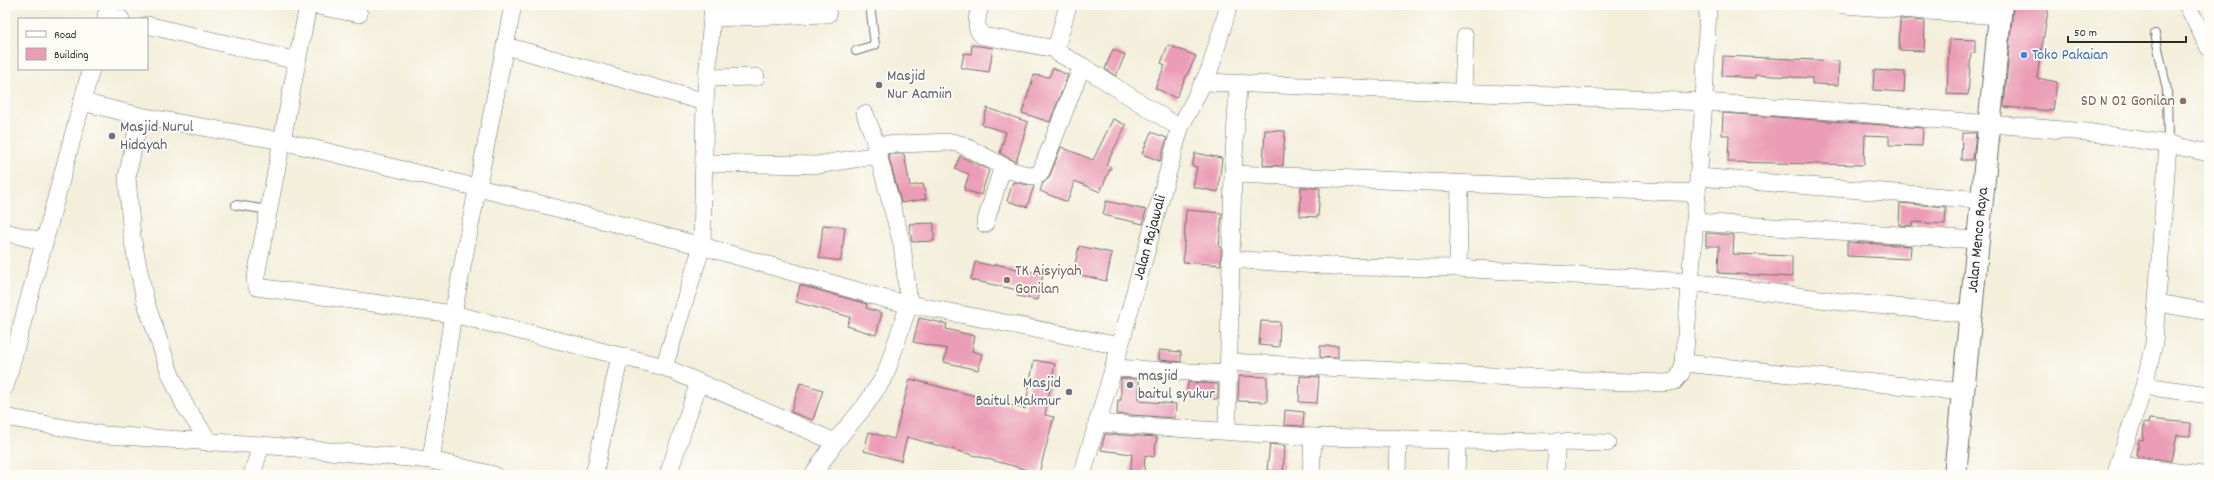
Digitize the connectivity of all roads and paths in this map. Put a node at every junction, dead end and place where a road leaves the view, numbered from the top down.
1 (308, 5) edge
2 (313, 5) edge
3 (513, 5) edge
4 (870, 5) edge
5 (980, 5) edge
6 (1068, 5) edge
7 (1229, 5) edge
8 (1708, 5) edge
9 (1843, 5) edge
10 (2187, 5) edge
11 (2001, 10) edge
12 (713, 11) edge
13 (359, 14) dead end
14 (828, 14) dead end
15 (148, 25) edge
16 (2155, 34) dead end
17 (1465, 37) dead end
18 (506, 46) junction
19 (2209, 48) edge
20 (1056, 49) junction
21 (856, 51) dead end
22 (297, 61) junction
23 (1082, 66) junction
24 (91, 70) edge
25 (756, 77) dead end
26 (707, 78) junction
27 (1204, 82) junction
28 (1238, 84) junction
29 (1463, 92) junction
30 (82, 102) junction
31 (705, 102) junction
32 (1704, 102) junction
33 (865, 114) dead end
34 (140, 116) junction
35 (1990, 125) junction
36 (1180, 128) junction
37 (282, 141) junction
38 (2168, 144) junction
39 (877, 150) junction
40 (2209, 153) edge
41 (704, 163) junction
42 (1009, 169) junction
43 (1233, 174) junction
44 (1460, 185) junction
45 (1698, 185) junction
46 (479, 188) junction
47 (1982, 200) junction
48 (236, 205) dead end
49 (269, 210) junction
50 (1695, 222) junction
51 (985, 224) dead end
52 (5, 232) edge
53 (1978, 240) junction
54 (45, 242) junction
55 (702, 246) junction
56 (1230, 259) junction
57 (1458, 268) junction
58 (1690, 282) junction
59 (2158, 303) junction
60 (909, 304) junction
61 (2209, 312) edge
62 (453, 314) junction
63 (1971, 314) junction
64 (1120, 346) junction
65 (620, 356) junction
66 (1684, 363) junction
67 (664, 367) junction
68 (1113, 368) junction
69 (1229, 368) junction
70 (699, 382) junction
71 (2144, 386) junction
72 (5, 387) edge
73 (1963, 392) junction
74 (2209, 395) edge
75 (5, 417) edge
76 (1097, 423) junction
77 (1227, 431) junction
78 (1314, 437) junction
79 (1398, 438) junction
80 (1556, 441) junction
81 (836, 442) junction
82 (210, 443) junction
83 (1608, 443) dead end
84 (261, 445) junction
85 (1457, 447) dead end
86 (431, 460) junction
87 (2117, 470) edge
88 (252, 475) edge
89 (494, 475) edge
90 (594, 475) edge
91 (668, 475) edge
92 (813, 475) edge
93 (1082, 475) edge
94 (1311, 475) edge
95 (1396, 475) edge
96 (1456, 475) edge
97 (1556, 475) edge
98 (1955, 475) edge
99 (2202, 475) edge

1 - 22 street
2 - 13 street
3 - 18 street
4 - 21 lane
5 - 20 street
6 - 20 street
7 - 27 street, Jalan Rajawali
8 - 32 street
9 - 11 street
10 - 19 street
11 - 35 main road, Jalan Menco Raya
12 - 14 street
12 - 26 street
15 - 22 street
16 - 38 lane
17 - 29 street
18 - 31 street
18 - 46 street
20 - 23 street
22 - 37 street
23 - 36 street
23 - 42 street
24 - 30 street
25 - 26 street
26 - 31 street
27 - 28 street
27 - 36 street, Jalan Rajawali
28 - 29 street
28 - 43 street
29 - 32 street
30 - 34 street
30 - 54 street
31 - 41 street
32 - 35 street
32 - 45 street
33 - 39 street
34 - 37 street
34 - 82 street
35 - 38 street
35 - 47 main road, Jalan Menco Raya
36 - 64 street, Jalan Rajawali
37 - 46 street
37 - 49 street
38 - 40 street
38 - 59 street
39 - 41 street
39 - 42 street
39 - 60 street
41 - 55 street
42 - 51 street
43 - 44 street
43 - 56 street
44 - 45 street
44 - 57 street
45 - 47 street
45 - 50 street
46 - 55 street
46 - 62 street
47 - 53 main road, Jalan Menco Raya
48 - 49 lane
49 - 62 street
50 - 53 street
50 - 58 street
52 - 54 street
53 - 63 main road, Jalan Menco Raya
54 - 72 street
55 - 60 street
55 - 67 street
56 - 57 street
56 - 69 street
57 - 58 street
58 - 63 street
58 - 66 street
59 - 61 street
59 - 71 street
60 - 64 street
60 - 81 street
62 - 65 street
62 - 86 street
63 - 73 main road, Jalan Menco Raya
64 - 68 street, Jalan Rajawali
65 - 67 street
65 - 90 street
66 - 69 street
66 - 73 street
67 - 70 street
68 - 69 street
68 - 76 street, Jalan Rajawali
69 - 77 street
70 - 81 street
70 - 91 street
71 - 74 street
71 - 87 street
73 - 98 main road, Jalan Menco Raya
75 - 82 street
76 - 77 street
76 - 93 street, Jalan Rajawali
77 - 78 street
78 - 79 street
78 - 94 street
79 - 80 street
79 - 95 street
80 - 83 street
80 - 97 street
81 - 92 street
82 - 84 street
84 - 86 street
84 - 88 street
85 - 96 street
86 - 89 street
87 - 99 street

